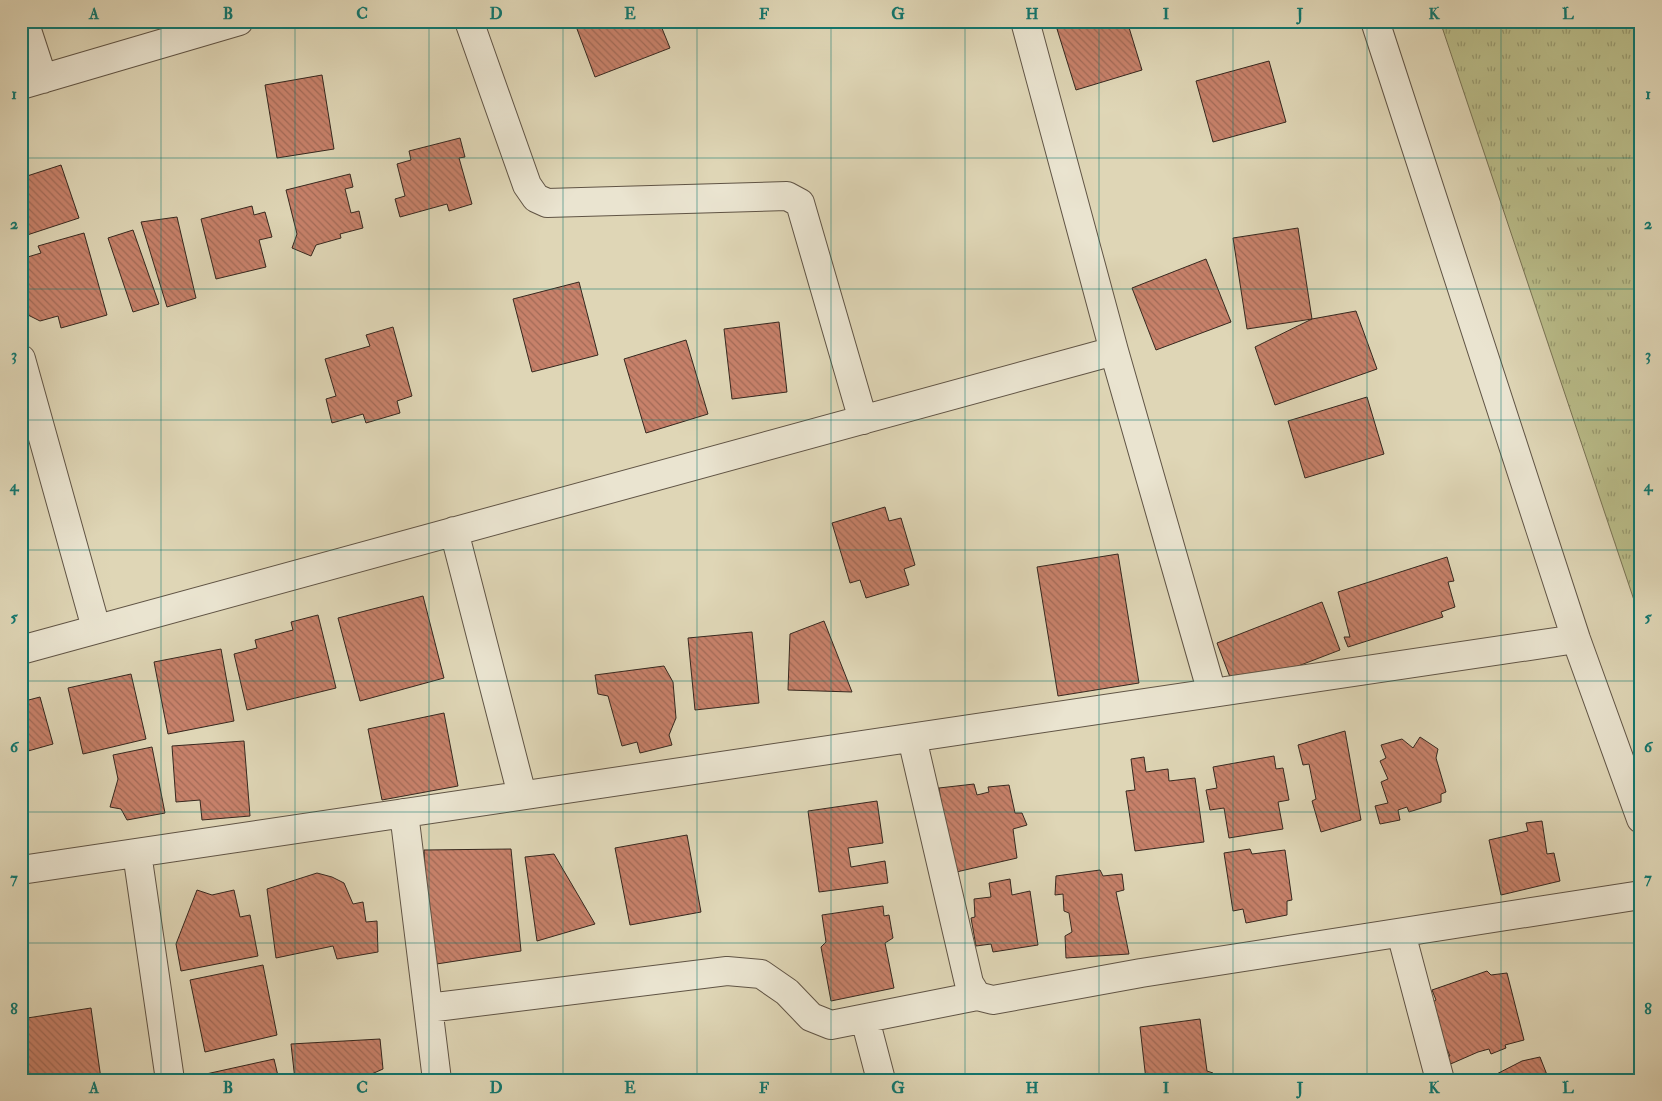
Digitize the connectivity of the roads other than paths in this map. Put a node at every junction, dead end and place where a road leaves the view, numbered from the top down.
1 (24, 21) edge
2 (239, 21) edge
3 (469, 21) edge
4 (1025, 21) edge
5 (1375, 21) edge
6 (32, 82) edge
7 (1114, 351) junction
8 (21, 359) edge
9 (863, 420) junction
10 (454, 531) junction
11 (96, 628) junction
12 (1576, 639) junction
13 (21, 650) edge
14 (1212, 692) junction
15 (912, 738) junction
16 (522, 795) junction
17 (404, 813) junction
18 (1641, 819) edge
19 (137, 853) junction
20 (21, 870) edge
21 (1641, 896) edge
22 (1401, 933) junction
23 (977, 996) junction
24 (428, 1008) junction
25 (865, 1019) junction
26 (170, 1080) edge
27 (437, 1080) edge
28 (881, 1080) edge
29 (1440, 1080) edge

1 - 6 street
2 - 6 street
3 - 9 street
4 - 7 street
5 - 12 street
7 - 9 street
7 - 14 street
8 - 11 street
9 - 10 street
10 - 11 street
10 - 16 street
11 - 13 street
12 - 14 street
12 - 18 street
14 - 15 street
15 - 16 street
15 - 23 street
16 - 17 street
17 - 19 street
17 - 24 street
19 - 20 street
19 - 26 street
21 - 22 street
22 - 23 street
22 - 29 street
23 - 25 street
24 - 25 street
24 - 27 street
25 - 28 street

